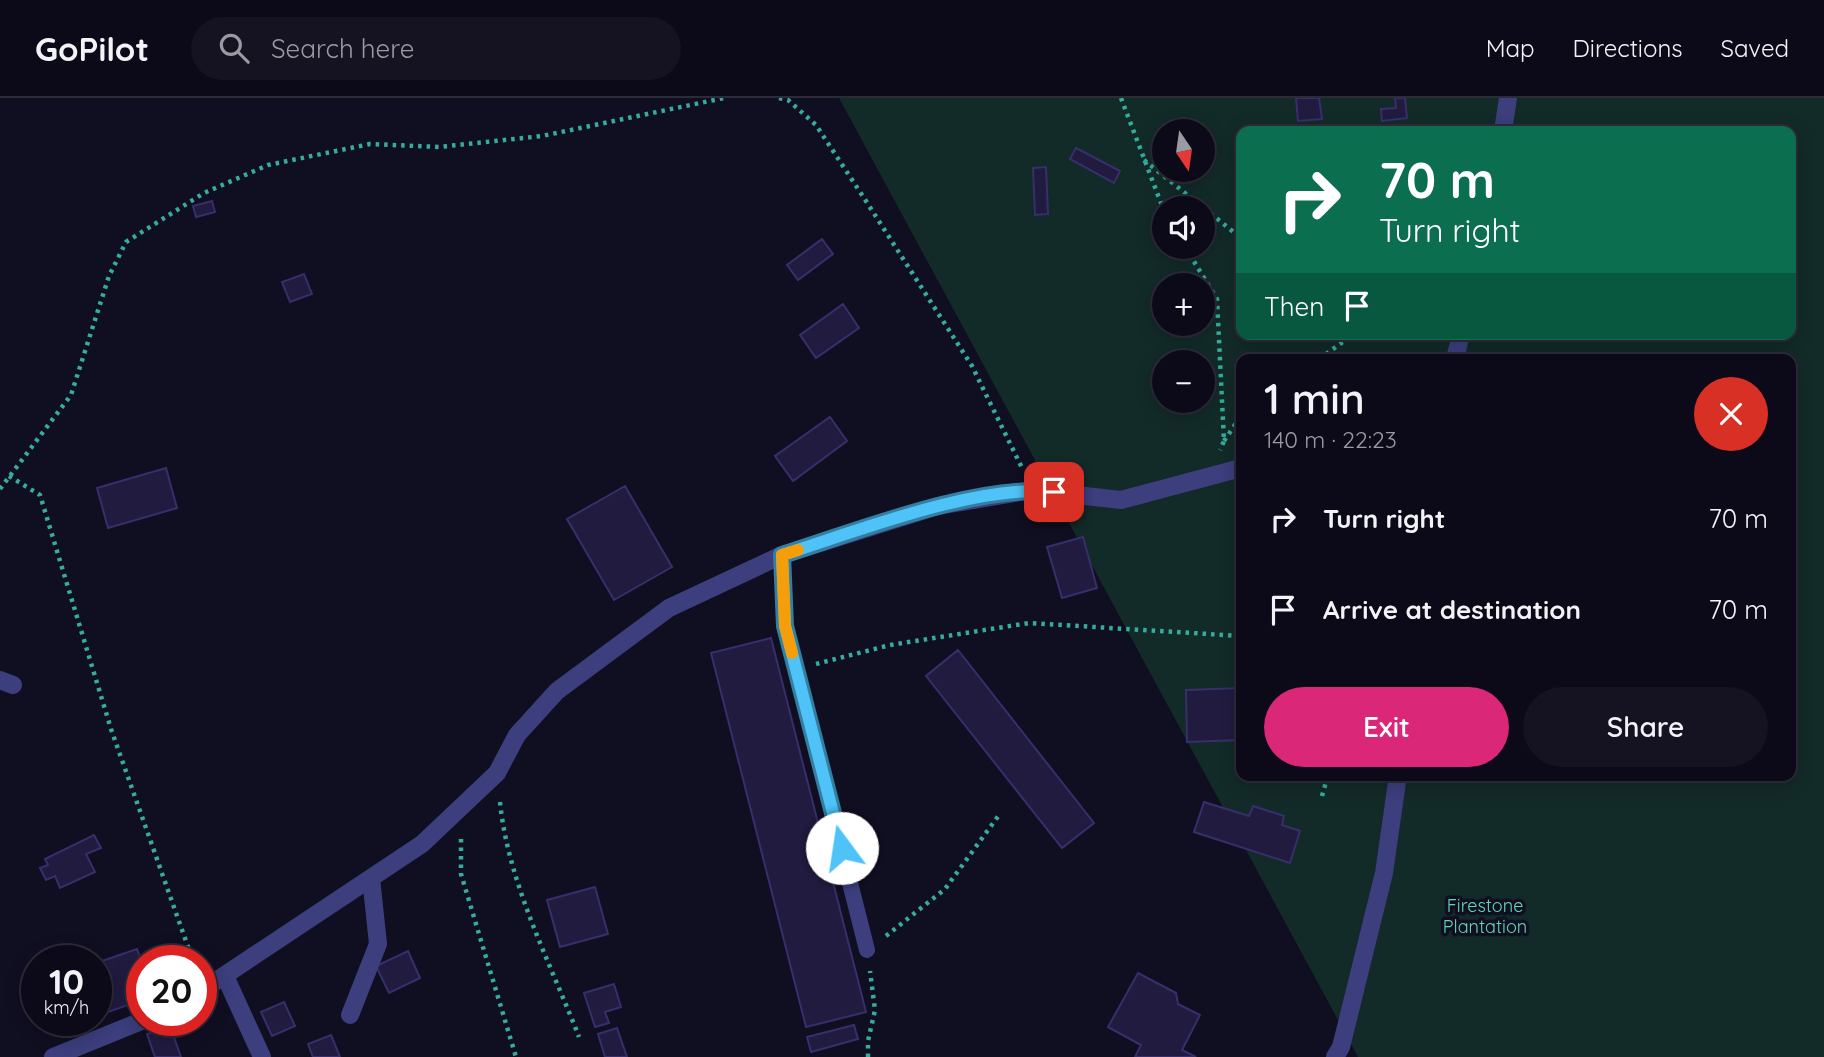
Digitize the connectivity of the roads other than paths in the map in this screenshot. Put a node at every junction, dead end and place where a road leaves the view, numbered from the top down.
1 (1508, 98) edge
2 (1504, 126) edge
3 (1236, 470) edge
4 (782, 555) junction
5 (1397, 781) edge
6 (371, 878) junction
7 (867, 950) road end
8 (225, 976) junction
9 (217, 981) edge
10 (350, 1015) dead end
11 (126, 1027) edge
12 (1341, 1054) edge
13 (53, 1057) edge
14 (262, 1057) edge

1 - 2 street
3 - 4 street
4 - 6 street
4 - 7 lane
5 - 12 street
6 - 8 street
6 - 10 street
8 - 9 street
8 - 14 street
11 - 13 street

